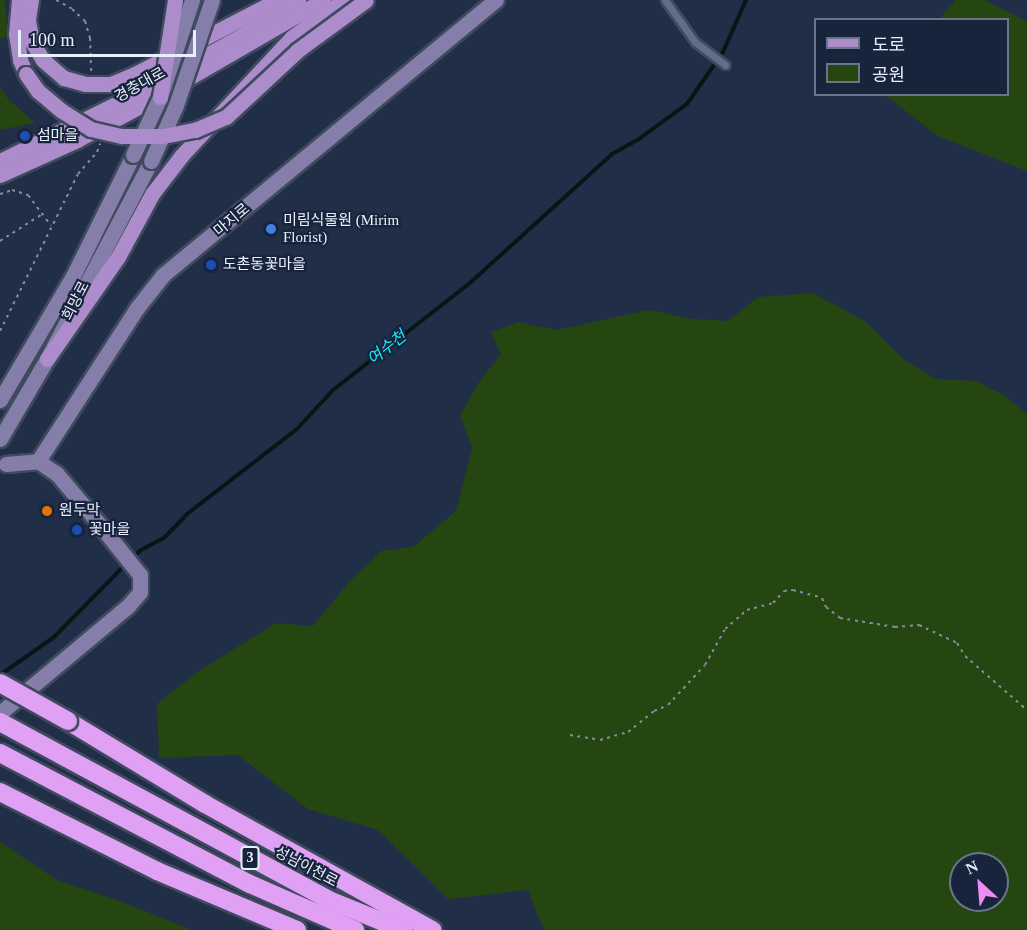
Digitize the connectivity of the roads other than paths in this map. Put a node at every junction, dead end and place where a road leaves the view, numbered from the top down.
1 (19, 0) edge
2 (31, 0) edge
3 (175, 0) edge
4 (192, 0) edge
5 (212, 0) edge
6 (277, 0) edge
7 (298, 0) edge
8 (323, 0) edge
9 (344, 0) edge
10 (366, 0) edge
11 (496, 0) edge
12 (665, 0) edge
13 (723, 64) dead end
14 (160, 97) junction
15 (2, 173) edge
16 (47, 359) junction
17 (0, 400) edge
18 (0, 439) edge
19 (38, 460) junction
20 (6, 464) dead end
21 (0, 683) edge
22 (0, 713) edge
23 (0, 722) edge
24 (0, 753) edge
25 (0, 792) edge
26 (297, 930) edge
27 (355, 930) edge
28 (403, 930) edge
29 (432, 930) edge

1 - 10 main road, bridge
2 - 6 main road
3 - 14 main road, bridge
4 - 14 main road, 희망로, bridge
5 - 16 main road, 희망로, bridge
7 - 15 main road, 경충대로
8 - 15 main road, 경충대로
9 - 16 main road
11 - 19 main road, 마지로
12 - 13 lane
14 - 17 main road, 희망로, bridge
16 - 18 main road, 희망로
19 - 20 main road
19 - 22 main road
21 - 29 highway, bridge
23 - 28 highway, 성남이천로 / 3
24 - 27 highway, 3
25 - 26 highway

